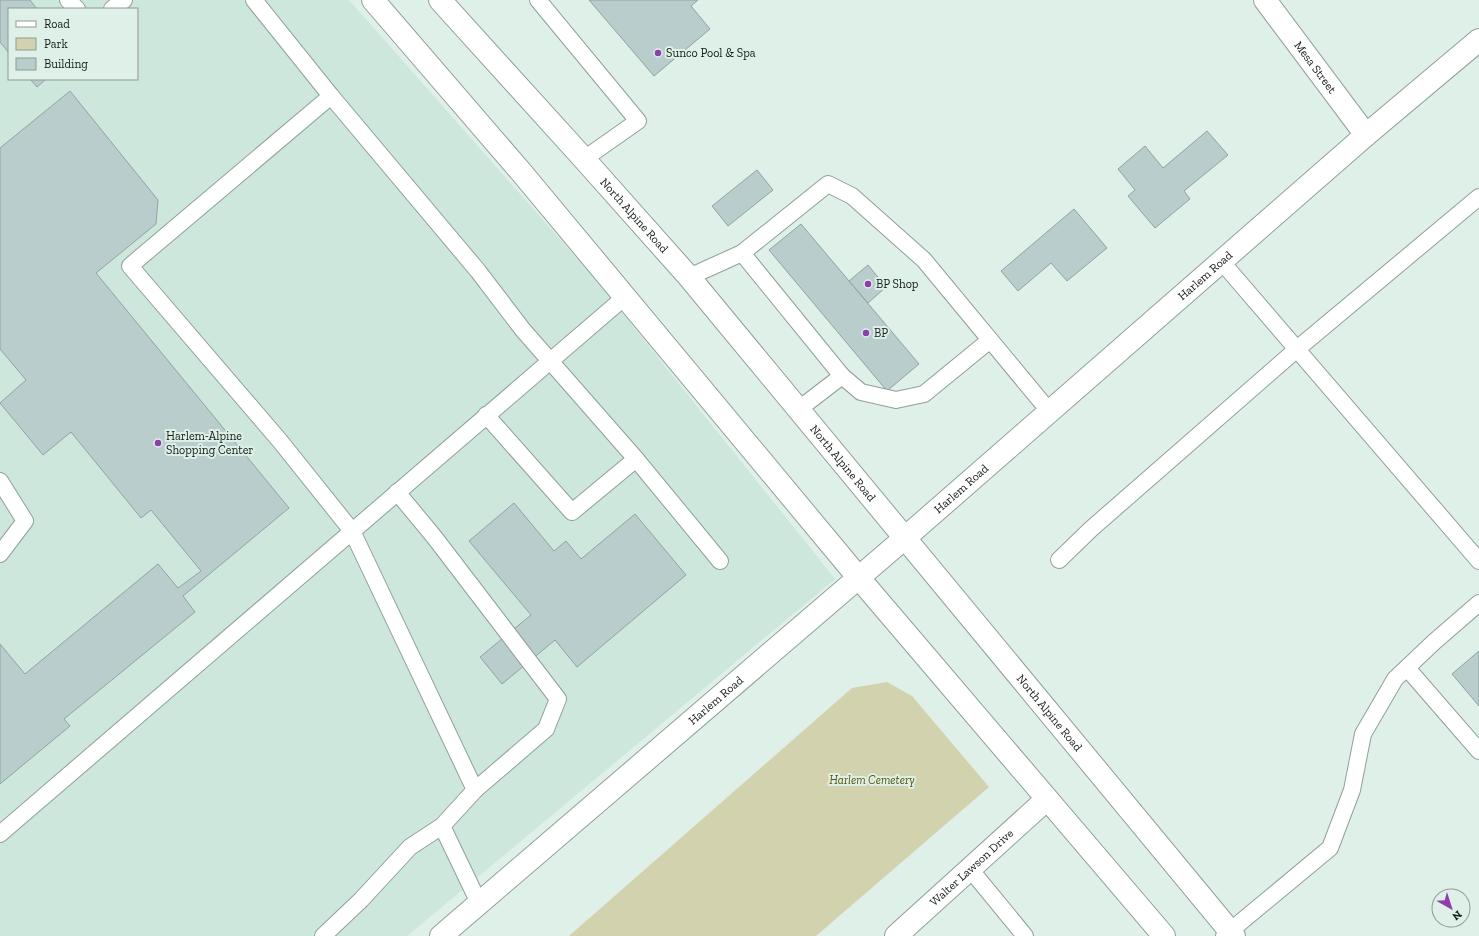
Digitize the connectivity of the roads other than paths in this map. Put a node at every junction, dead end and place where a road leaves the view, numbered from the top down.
1 (68, 0) edge
2 (124, 0) edge
3 (254, 0) edge
4 (373, 0) edge
5 (440, 0) edge
6 (538, 0) edge
7 (1265, 0) edge
8 (75, 8) edge
9 (113, 8) edge
10 (1479, 40) edge
11 (330, 96) junction
12 (1366, 135) junction
13 (584, 159) junction
14 (1479, 197) edge
15 (742, 253) junction
16 (1221, 261) junction
17 (689, 277) junction
18 (626, 296) junction
19 (990, 340) junction
20 (1297, 349) junction
21 (550, 360) junction
22 (842, 376) junction
23 (799, 409) junction
24 (1049, 411) junction
25 (486, 415) junction
26 (636, 459) junction
27 (0, 481) edge
28 (397, 492) junction
29 (352, 531) junction
30 (906, 538) junction
31 (0, 554) edge
32 (1059, 560) dead end
33 (720, 561) dead end
34 (1479, 562) edge
35 (858, 577) junction
36 (1479, 604) edge
37 (1407, 668) junction
38 (1479, 751) edge
39 (475, 790) junction
40 (1047, 800) junction
41 (442, 826) junction
42 (0, 834) edge
43 (970, 869) junction
44 (479, 903) junction
45 (1229, 934) edge
46 (323, 936) edge
47 (441, 936) edge
48 (896, 936) edge
49 (1025, 936) edge
50 (1164, 936) edge

1 - 8 lane
2 - 9 lane
3 - 11 lane
4 - 18 main road
5 - 13 main road, North Alpine Road
6 - 13 lane
7 - 12 main road, Mesa Street
10 - 12 main road, Harlem Road
11 - 21 lane
11 - 29 lane
12 - 16 main road, Harlem Road
13 - 17 main road, North Alpine Road
14 - 20 lane
15 - 17 lane
15 - 19 lane
15 - 22 lane
16 - 20 lane
16 - 24 main road, Harlem Road
17 - 23 main road, North Alpine Road
18 - 21 lane
18 - 35 main road
19 - 22 lane
19 - 24 lane
20 - 32 lane
20 - 34 lane
21 - 25 lane
21 - 26 lane
22 - 23 lane
23 - 30 main road, North Alpine Road
24 - 30 main road, Harlem Road
25 - 26 lane
25 - 28 lane
26 - 33 lane
27 - 31 lane
28 - 29 lane
28 - 39 lane
29 - 39 lane
29 - 42 lane
30 - 35 main road, Harlem Road
30 - 45 main road, North Alpine Road
35 - 40 main road
35 - 44 main road, Harlem Road
36 - 37 lane
37 - 38 lane
37 - 45 lane
39 - 41 lane
40 - 43 main road, Walter Lawson Drive
40 - 50 main road
41 - 44 lane
41 - 46 lane
43 - 48 main road, Walter Lawson Drive
43 - 49 lane
44 - 47 main road, Harlem Road

